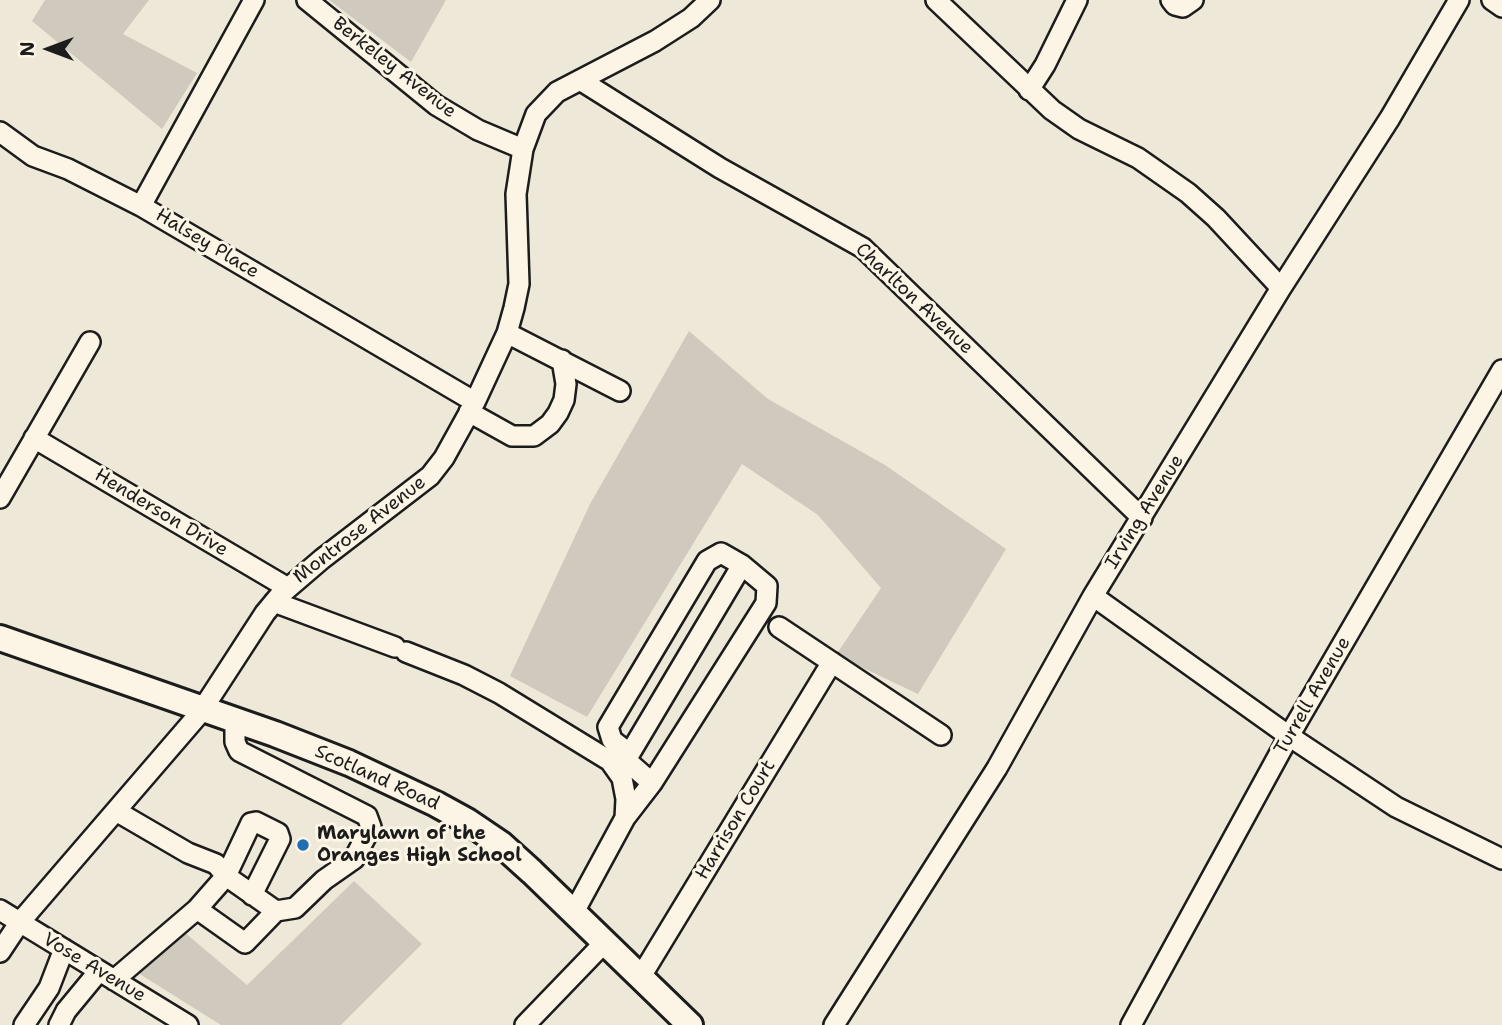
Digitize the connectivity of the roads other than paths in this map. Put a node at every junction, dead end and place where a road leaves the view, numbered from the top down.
1 (254, 0) edge
2 (307, 0) edge
3 (710, 0) edge
4 (936, 0) edge
5 (1077, 0) edge
6 (1171, 0) edge
7 (1193, 0) edge
8 (1459, 0) edge
9 (1492, 0) edge
10 (1502, 7) edge
11 (580, 80) junction
12 (1029, 90) junction
13 (0, 132) edge
14 (523, 149) junction
15 (141, 205) junction
16 (1281, 288) junction
17 (507, 333) junction
18 (90, 342) dead end
19 (562, 360) junction
20 (1502, 370) edge
21 (620, 391) dead end
22 (472, 407) junction
23 (34, 438) junction
24 (0, 498) edge
25 (1142, 518) junction
26 (742, 565) junction
27 (281, 595) junction
28 (1093, 596) junction
29 (779, 627) dead end
30 (0, 638) edge
31 (832, 662) junction
32 (203, 709) junction
33 (235, 720) junction
34 (941, 735) dead end
35 (1289, 736) junction
36 (623, 760) junction
37 (652, 783) junction
38 (626, 808) junction
39 (116, 811) junction
40 (1502, 859) edge
41 (226, 876) junction
42 (253, 895) junction
43 (197, 909) junction
44 (0, 910) edge
45 (276, 911) junction
46 (574, 912) junction
47 (20, 922) junction
48 (605, 942) junction
49 (64, 949) junction
50 (0, 953) edge
51 (107, 975) junction
52 (640, 978) junction
53 (24, 1025) edge
54 (59, 1025) edge
55 (188, 1025) edge
56 (525, 1025) edge
57 (690, 1025) edge
58 (834, 1025) edge
59 (1131, 1025) edge

1 - 15 street, Halsey Place
2 - 14 street, Berkeley Avenue
3 - 11 street, Montrose Avenue
4 - 12 street
5 - 12 street
6 - 7 street
8 - 16 street, Irving Avenue
9 - 10 street
11 - 14 street, Montrose Avenue
11 - 25 street, Charlton Avenue
12 - 16 street
13 - 15 street
14 - 17 street, Montrose Avenue
15 - 22 street, Halsey Place
16 - 25 street, Irving Avenue
17 - 19 street
17 - 22 street, Montrose Avenue
18 - 23 street
19 - 21 street
19 - 22 street
20 - 35 street, Turrell Avenue
22 - 27 street, Montrose Avenue
23 - 24 street
23 - 27 street, Henderson Drive
25 - 28 street, Irving Avenue
26 - 36 street
26 - 36 street
26 - 37 street
27 - 32 street, Montrose Avenue
27 - 36 street, Henderson Drive
28 - 35 street
28 - 58 street, Irving Avenue
29 - 31 street
30 - 32 main road, Scotland Road
31 - 34 street
31 - 52 street, Harrison Court
32 - 33 main road, Scotland Road
32 - 39 street, Montrose Avenue
33 - 45 street
33 - 46 main road, Scotland Road
35 - 40 street
35 - 59 street, Turrell Avenue
36 - 37 street, Henderson Drive
36 - 38 street
37 - 38 street
38 - 46 street
39 - 41 street
39 - 47 street, Montrose Avenue
41 - 42 street
41 - 42 street
41 - 43 street
42 - 45 street
43 - 45 street
43 - 51 street
44 - 47 street, Vose Avenue
46 - 48 main road, Scotland Road
47 - 49 street, Vose Avenue
47 - 50 street, Montrose Avenue
48 - 52 main road, Scotland Road
48 - 56 street
49 - 51 street, Vose Avenue
49 - 53 street
51 - 54 street
51 - 55 street, Vose Avenue
52 - 57 main road, Scotland Road

